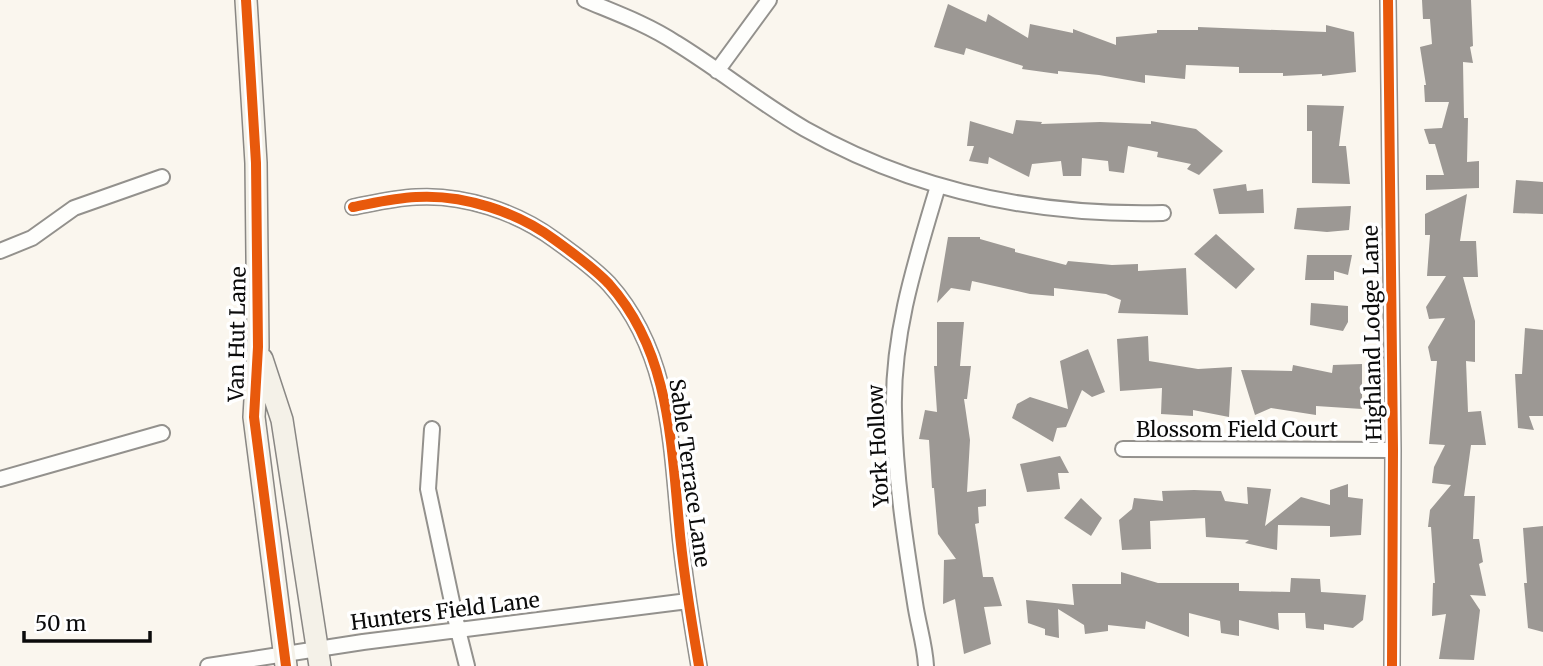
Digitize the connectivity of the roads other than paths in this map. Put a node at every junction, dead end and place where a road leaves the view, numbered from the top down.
1 (246, 0) edge
2 (585, 0) edge
3 (769, 0) edge
4 (1388, 0) edge
5 (717, 71) junction
6 (162, 177) dead end
7 (938, 186) junction
8 (353, 207) dead end
9 (1163, 213) dead end
10 (0, 251) edge
11 (258, 347) junction
12 (432, 429) dead end
13 (162, 433) dead end
14 (1123, 449) dead end
15 (1392, 450) junction
16 (0, 479) edge
17 (688, 601) junction
18 (458, 630) junction
19 (319, 658) edge
20 (285, 660) edge
21 (208, 666) edge
22 (467, 666) edge
23 (699, 666) edge
24 (926, 666) edge
25 (1392, 666) edge

1 - 11 street, Van Hut Lane
2 - 5 street
3 - 5 street
4 - 15 street, Highland Lodge Lane
5 - 7 street
6 - 10 street
7 - 9 street
7 - 24 street, York Hollow
8 - 17 street, Sable Terrace Lane
11 - 19 street, Van Hut Lane
11 - 20 street, Van Hut Lane
12 - 18 street
13 - 16 street
14 - 15 street, Blossom Field Court
15 - 25 street, Highland Lodge Lane
17 - 18 street, Hunters Field Lane
17 - 23 street, Sable Terrace Lane
18 - 19 street, Hunters Field Lane
18 - 22 street
19 - 20 street, Hunters Field Lane
20 - 21 street, Hunters Field Lane

